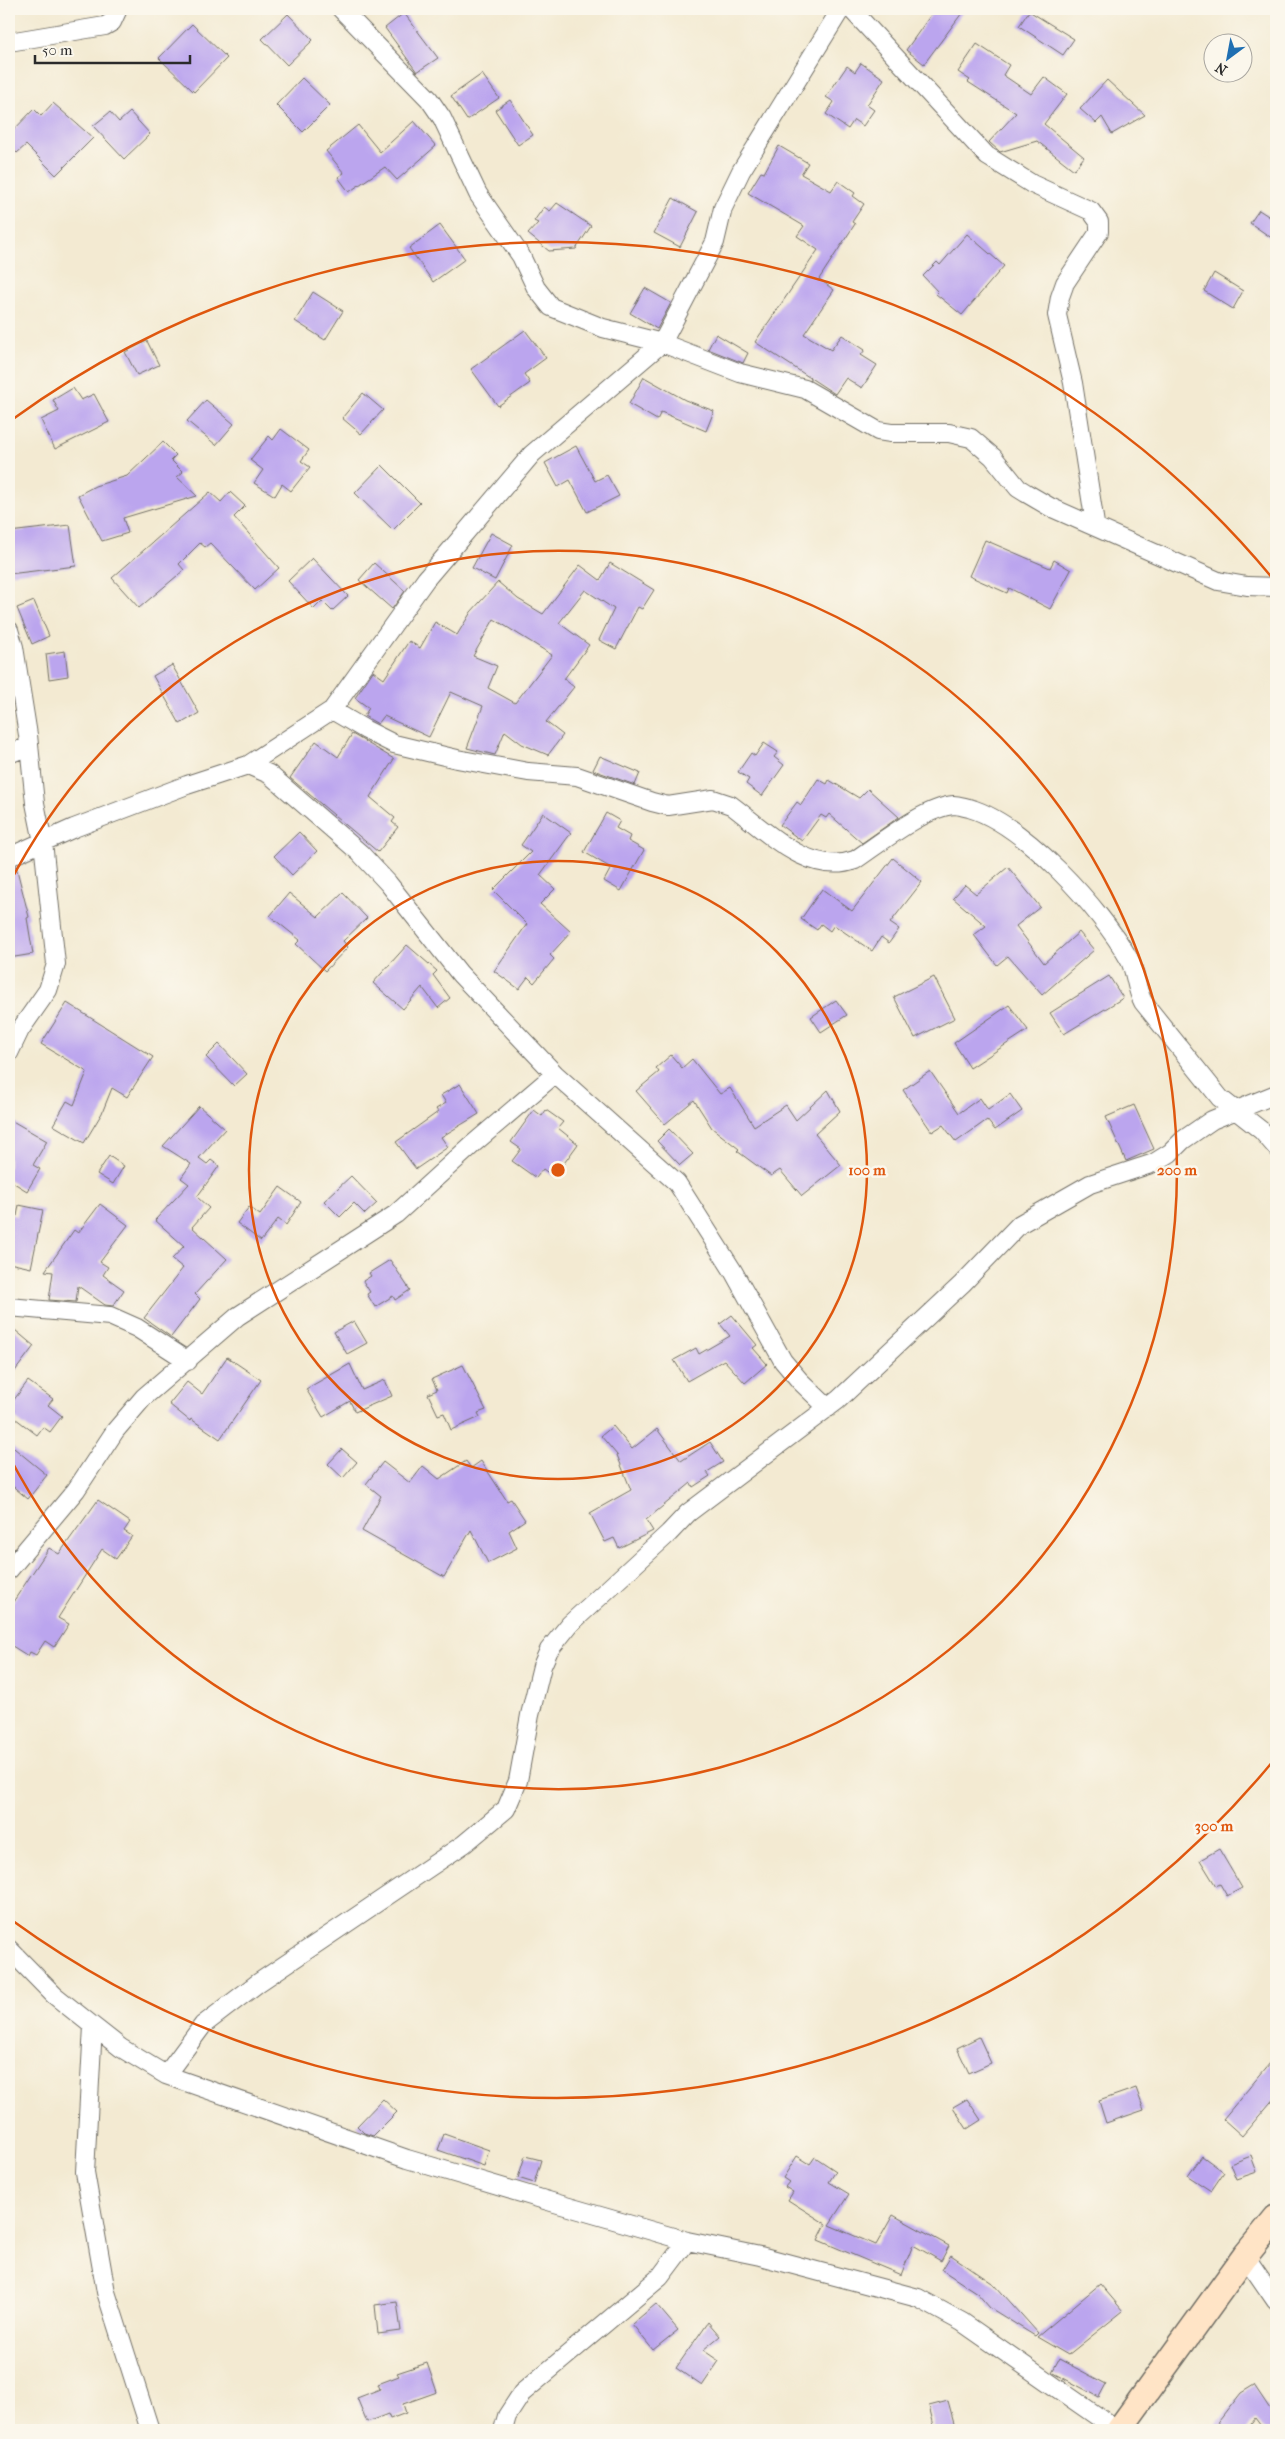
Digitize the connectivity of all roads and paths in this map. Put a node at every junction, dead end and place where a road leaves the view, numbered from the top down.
1 (118, 9) edge
2 (341, 9) edge
3 (841, 9) edge
4 (851, 9) edge
5 (9, 42) edge
6 (662, 343) junction
7 (1095, 524) junction
8 (1276, 586) edge
9 (9, 630) edge
10 (332, 710) junction
11 (29, 746) junction
12 (9, 754) edge
13 (248, 765) junction
14 (43, 842) junction
15 (9, 857) edge
16 (9, 1053) edge
17 (555, 1074) junction
18 (1276, 1094) edge
19 (1234, 1110) junction
20 (1276, 1147) edge
21 (9, 1307) edge
22 (188, 1361) junction
23 (828, 1408) junction
24 (9, 1570) edge
25 (9, 1949) edge
26 (93, 2026) junction
27 (166, 2075) junction
28 (1276, 2218) edge
29 (687, 2241) junction
30 (1245, 2256) junction
31 (1276, 2301) edge
32 (150, 2430) edge
33 (502, 2430) edge
34 (1118, 2430) edge

1 - 5 street
2 - 6 street
3 - 6 street
4 - 7 street
6 - 7 street
6 - 10 street
7 - 8 street
9 - 11 street
10 - 13 street
10 - 19 street
11 - 12 street
11 - 14 street
13 - 14 street
13 - 17 street
14 - 15 street
14 - 16 street
17 - 22 street
17 - 23 street
18 - 19 street
19 - 20 street
19 - 23 street
21 - 22 street
22 - 24 street
23 - 27 street
25 - 26 street
26 - 27 street
26 - 32 street
27 - 29 street
28 - 30 main road
29 - 33 street
29 - 34 street
30 - 31 street
30 - 34 main road

